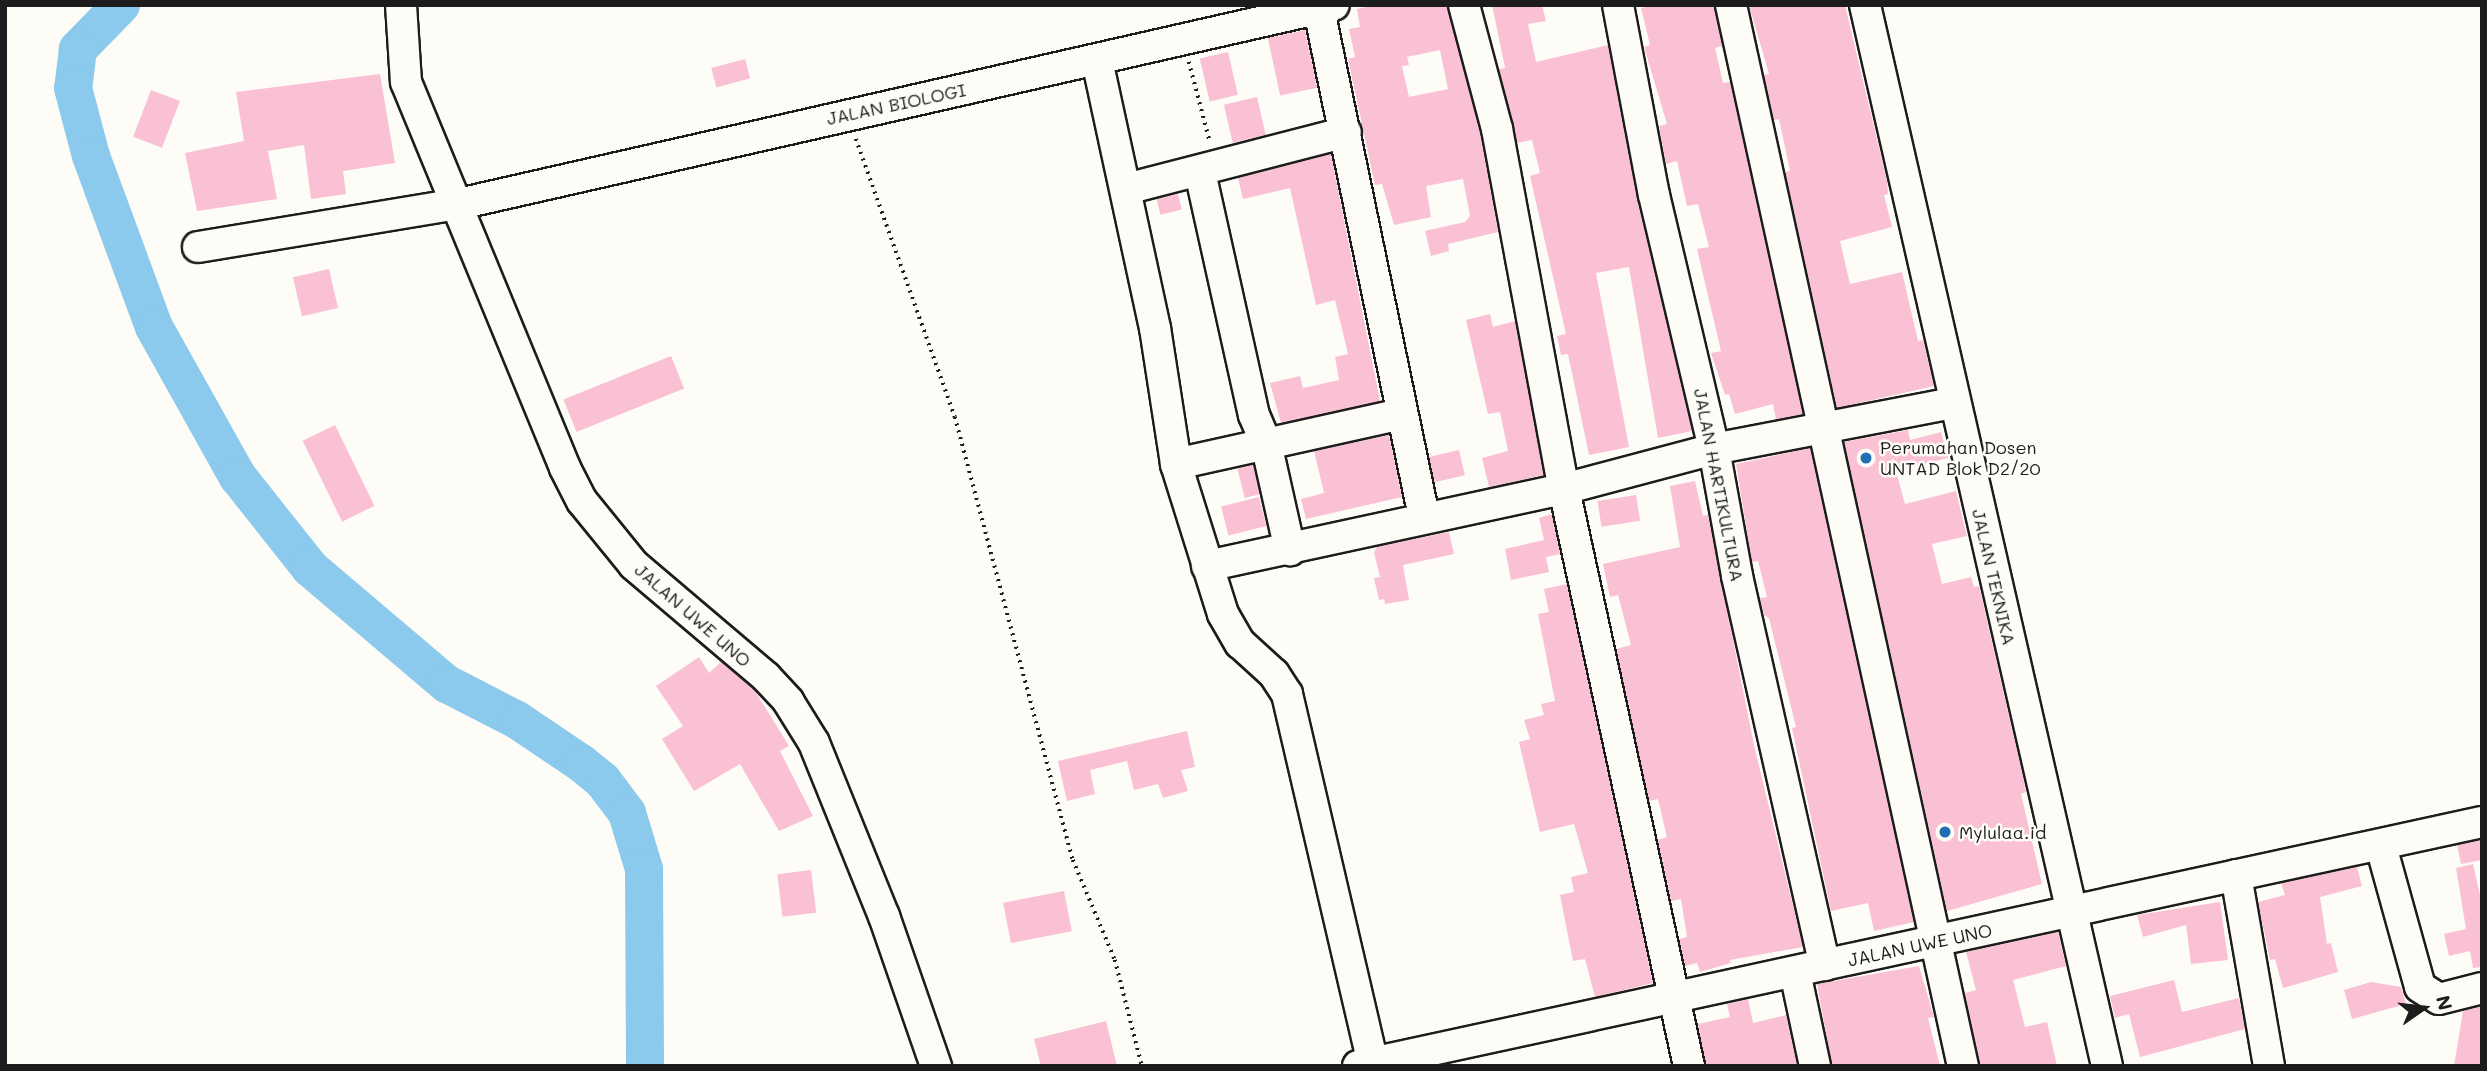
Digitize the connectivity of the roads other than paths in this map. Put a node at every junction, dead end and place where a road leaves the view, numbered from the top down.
1 (401, 5) edge
2 (1464, 5) edge
3 (1618, 5) edge
4 (1731, 5) edge
5 (1865, 5) edge
6 (1323, 6) edge
7 (1097, 60) junction
8 (1346, 132) junction
9 (1209, 170) junction
10 (1126, 189) junction
11 (459, 204) junction
12 (198, 247) dead end
13 (1954, 403) junction
14 (1402, 414) junction
15 (1821, 428) junction
16 (1266, 443) junction
17 (1714, 449) junction
18 (1176, 464) junction
19 (1564, 489) junction
20 (1424, 517) junction
21 (1290, 550) junction
22 (1207, 566) junction
23 (2482, 822) edge
24 (2381, 846) junction
25 (2236, 875) junction
26 (2071, 914) junction
27 (1937, 942) junction
28 (1825, 965) junction
29 (1795, 972) junction
30 (2482, 988) edge
31 (1674, 998) junction
32 (1365, 1063) edge
33 (936, 1066) edge
34 (1689, 1066) edge
35 (1815, 1066) edge
36 (1963, 1066) edge
37 (2107, 1066) edge
38 (2269, 1066) edge

1 - 11 street, JALAN UWE UNO
2 - 19 street
3 - 17 street, JALAN HARTIKULTURA
4 - 15 street
5 - 13 street, JALAN TEKNIKA
6 - 7 street, JALAN BIOLOGI
6 - 8 street
7 - 10 street
7 - 11 street, JALAN BIOLOGI
8 - 9 street
8 - 14 street
9 - 10 street
9 - 16 street
10 - 18 street
11 - 12 street, JALAN BIOLOGI
11 - 33 street, JALAN UWE UNO
13 - 15 street
13 - 26 street, JALAN TEKNIKA
14 - 16 street
14 - 20 street
15 - 17 street
15 - 27 street
16 - 18 street
16 - 21 street
17 - 19 street
17 - 28 street, JALAN HARTIKULTURA
18 - 22 street
19 - 20 street
19 - 31 street
20 - 21 street
21 - 22 street
22 - 32 street
23 - 24 street, JALAN UWE UNO
24 - 25 street, JALAN UWE UNO
24 - 30 street
25 - 26 street, JALAN UWE UNO
25 - 38 street
26 - 27 street, JALAN UWE UNO
26 - 37 street, JALAN TEKNIKA
27 - 28 street, JALAN UWE UNO
27 - 36 street
28 - 29 street, JALAN UWE UNO
29 - 31 street, JALAN UWE UNO
29 - 35 street
31 - 32 street, JALAN UWE UNO
31 - 34 street

